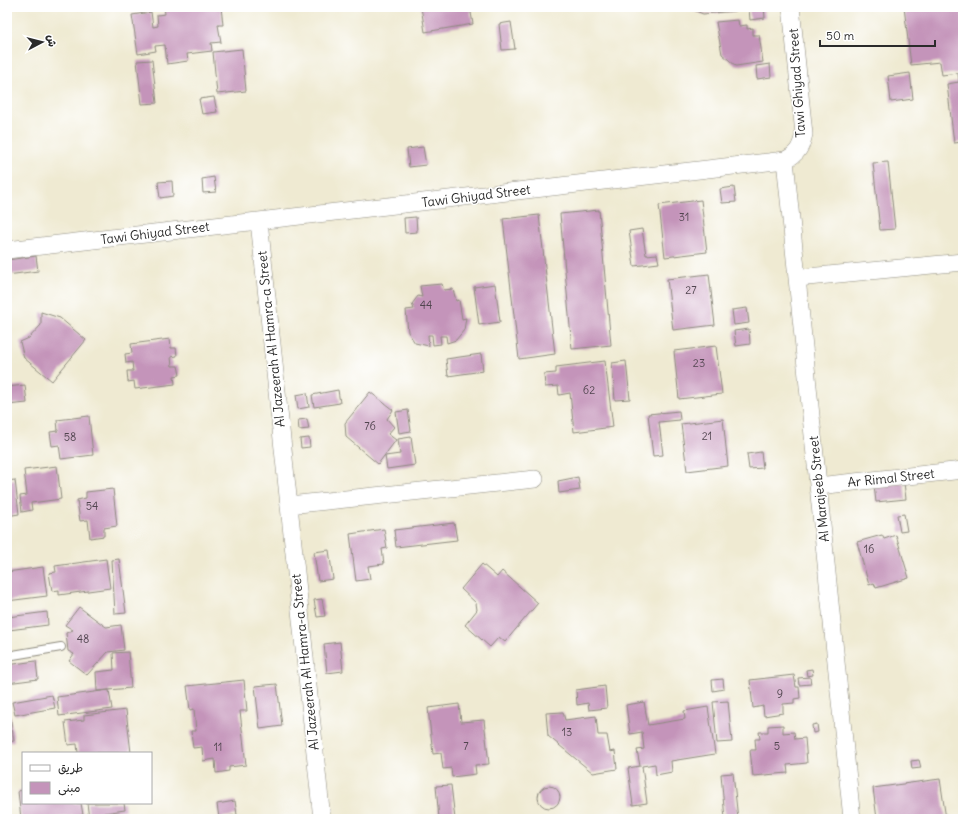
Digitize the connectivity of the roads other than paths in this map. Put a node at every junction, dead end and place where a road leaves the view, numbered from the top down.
1 (791, 7) edge
2 (785, 160) junction
3 (259, 221) junction
4 (7, 250) edge
5 (963, 262) edge
6 (797, 278) junction
7 (963, 470) edge
8 (535, 479) dead end
9 (818, 486) junction
10 (289, 505) junction
11 (61, 647) dead end
12 (7, 656) edge
13 (322, 819) edge
14 (852, 819) edge

1 - 2 street, Tawi Ghiyad Street
2 - 3 street, Tawi Ghiyad Street
2 - 6 street, Al Marajeeb Street
3 - 4 street, Tawi Ghiyad Street
3 - 10 street, Al Jazeerah Al Hamra-a Street
5 - 6 street
6 - 9 street, Al Marajeeb Street
7 - 9 street, Ar Rimal Street
8 - 10 street
9 - 14 street, Al Marajeeb Street
10 - 13 street, Al Jazeerah Al Hamra-a Street
11 - 12 lane

